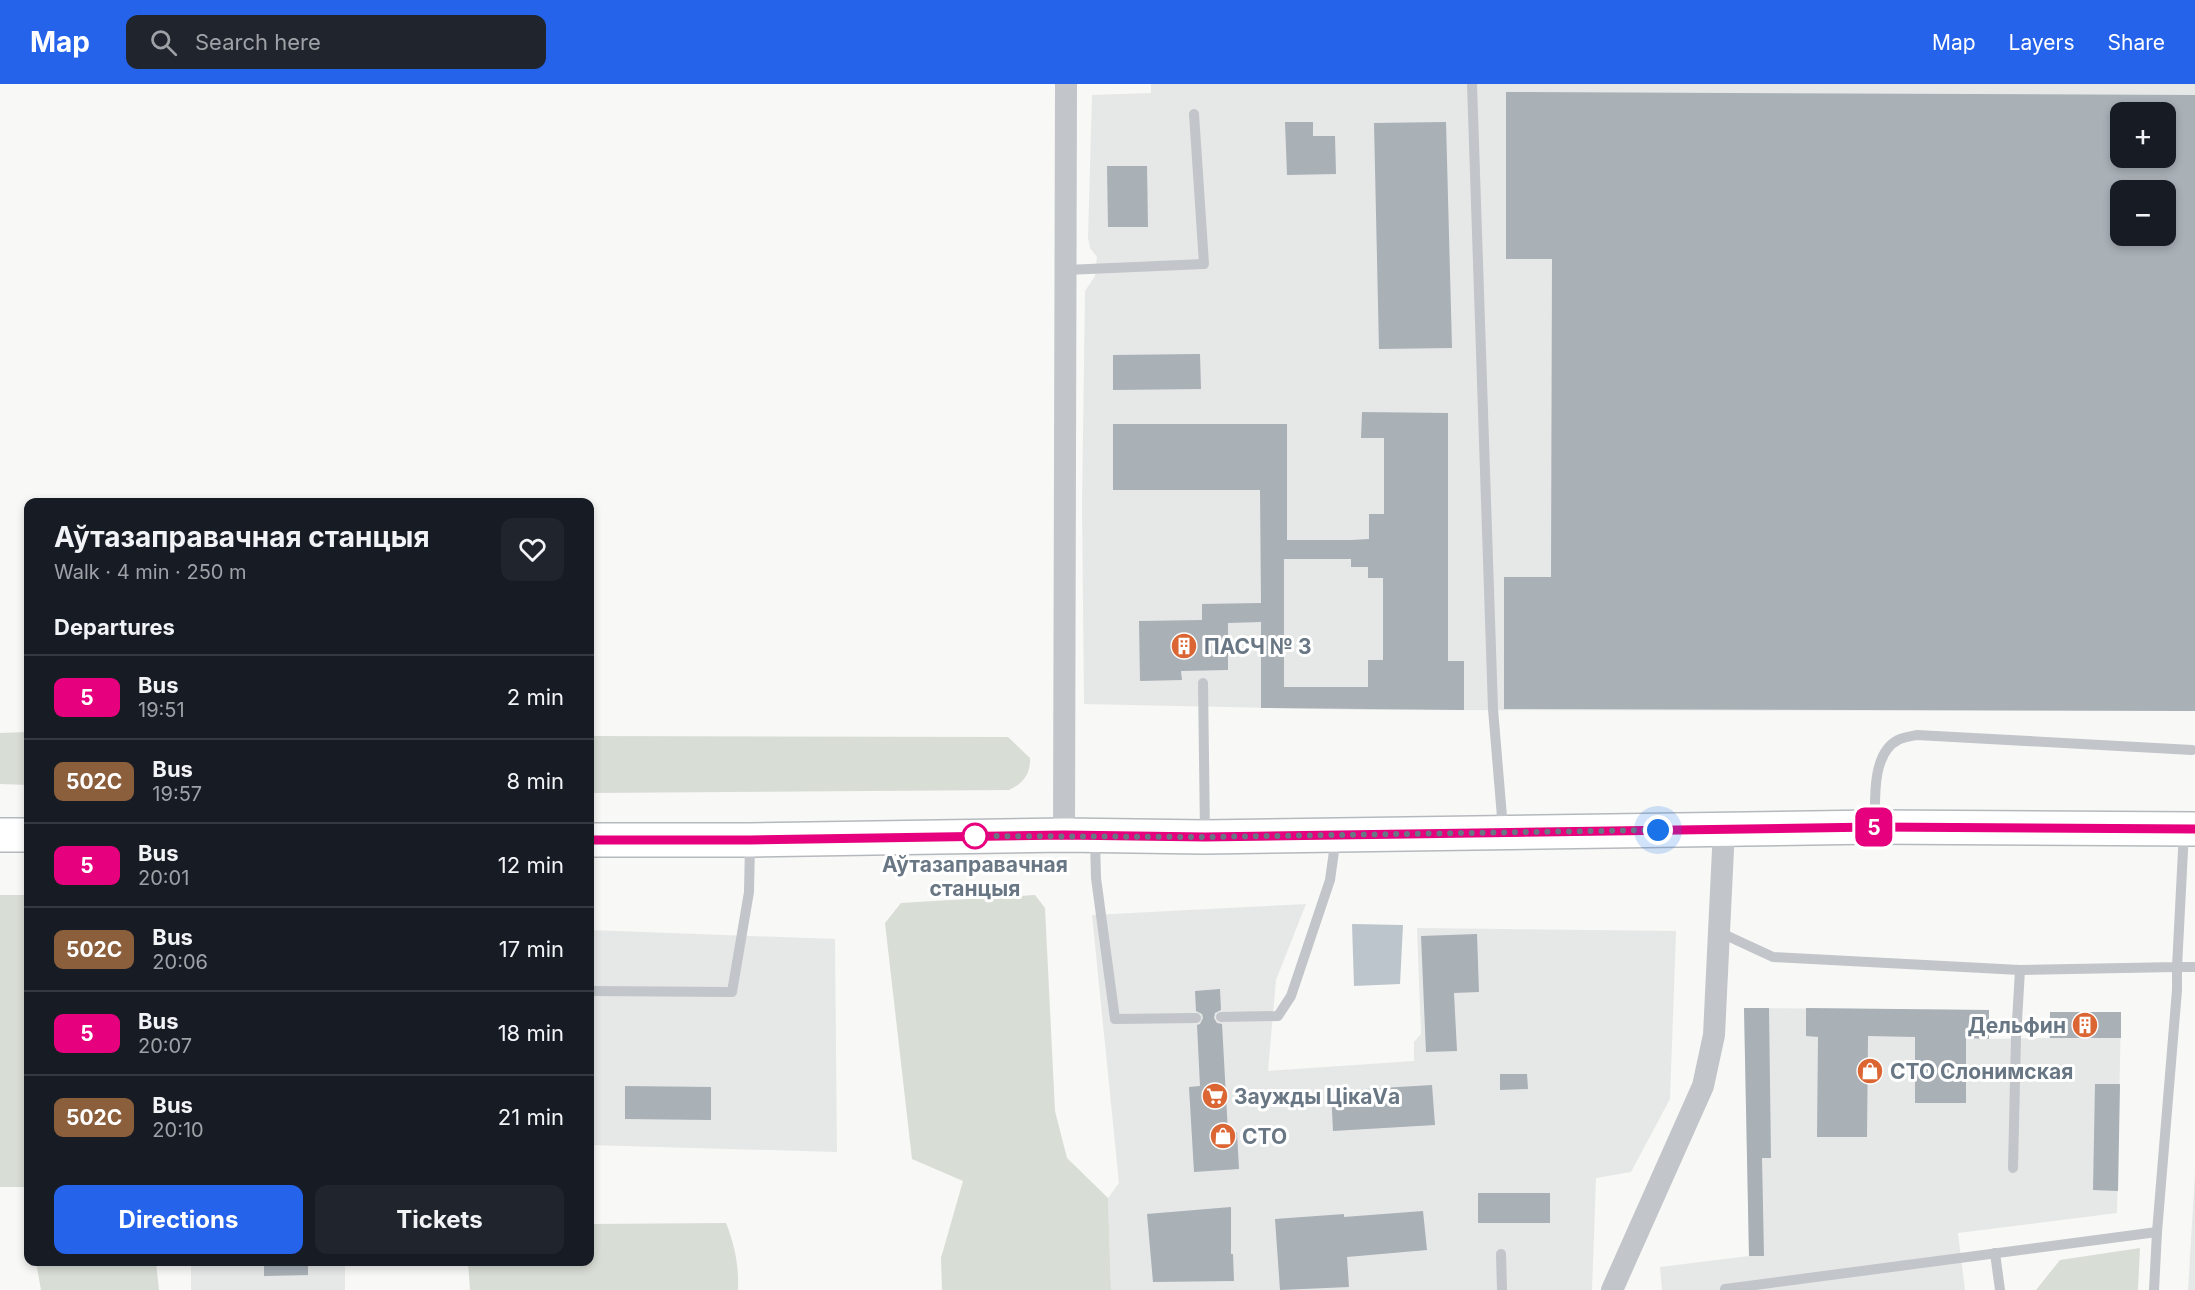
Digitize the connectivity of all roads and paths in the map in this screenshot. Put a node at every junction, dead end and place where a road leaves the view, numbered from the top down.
1 (1066, 84) edge
2 (1472, 84) edge
3 (1194, 114) dead end
4 (1066, 270) junction
5 (1203, 683) dead end
6 (2192, 750) dead end
7 (1875, 827) junction
8 (1724, 829) junction
9 (2189, 829) edge
10 (1504, 832) junction
11 (1336, 834) junction
12 (0, 835) edge
13 (24, 835) edge
14 (1079, 835) junction
15 (1205, 837) junction
16 (594, 840) edge
17 (750, 840) junction
18 (1719, 932) junction
19 (2177, 967) junction
20 (2195, 967) edge
21 (2020, 970) junction
22 (594, 992) edge
23 (1221, 1017) dead end
24 (1196, 1018) dead end
25 (2013, 1168) dead end
26 (2157, 1233) junction
27 (1995, 1253) junction
28 (1501, 1254) dead end
29 (1725, 1289) edge
30 (1502, 1290) edge
31 (1612, 1290) edge
32 (2000, 1290) edge
33 (2154, 1290) edge

1 - 4 street
2 - 10 lane
3 - 4 lane
4 - 14 street
5 - 15 lane
6 - 7 lane
7 - 8 main road
7 - 9 main road
8 - 10 main road
8 - 18 street
9 - 19 lane
10 - 11 main road
11 - 15 main road
11 - 23 lane
12 - 13 main road
14 - 15 main road
14 - 17 main road
14 - 24 lane
16 - 17 main road
17 - 22 lane
18 - 21 lane
18 - 31 street
19 - 20 lane
19 - 21 lane
19 - 26 lane
21 - 25 lane
26 - 27 lane
26 - 33 lane
27 - 29 lane
27 - 32 lane
28 - 30 lane

